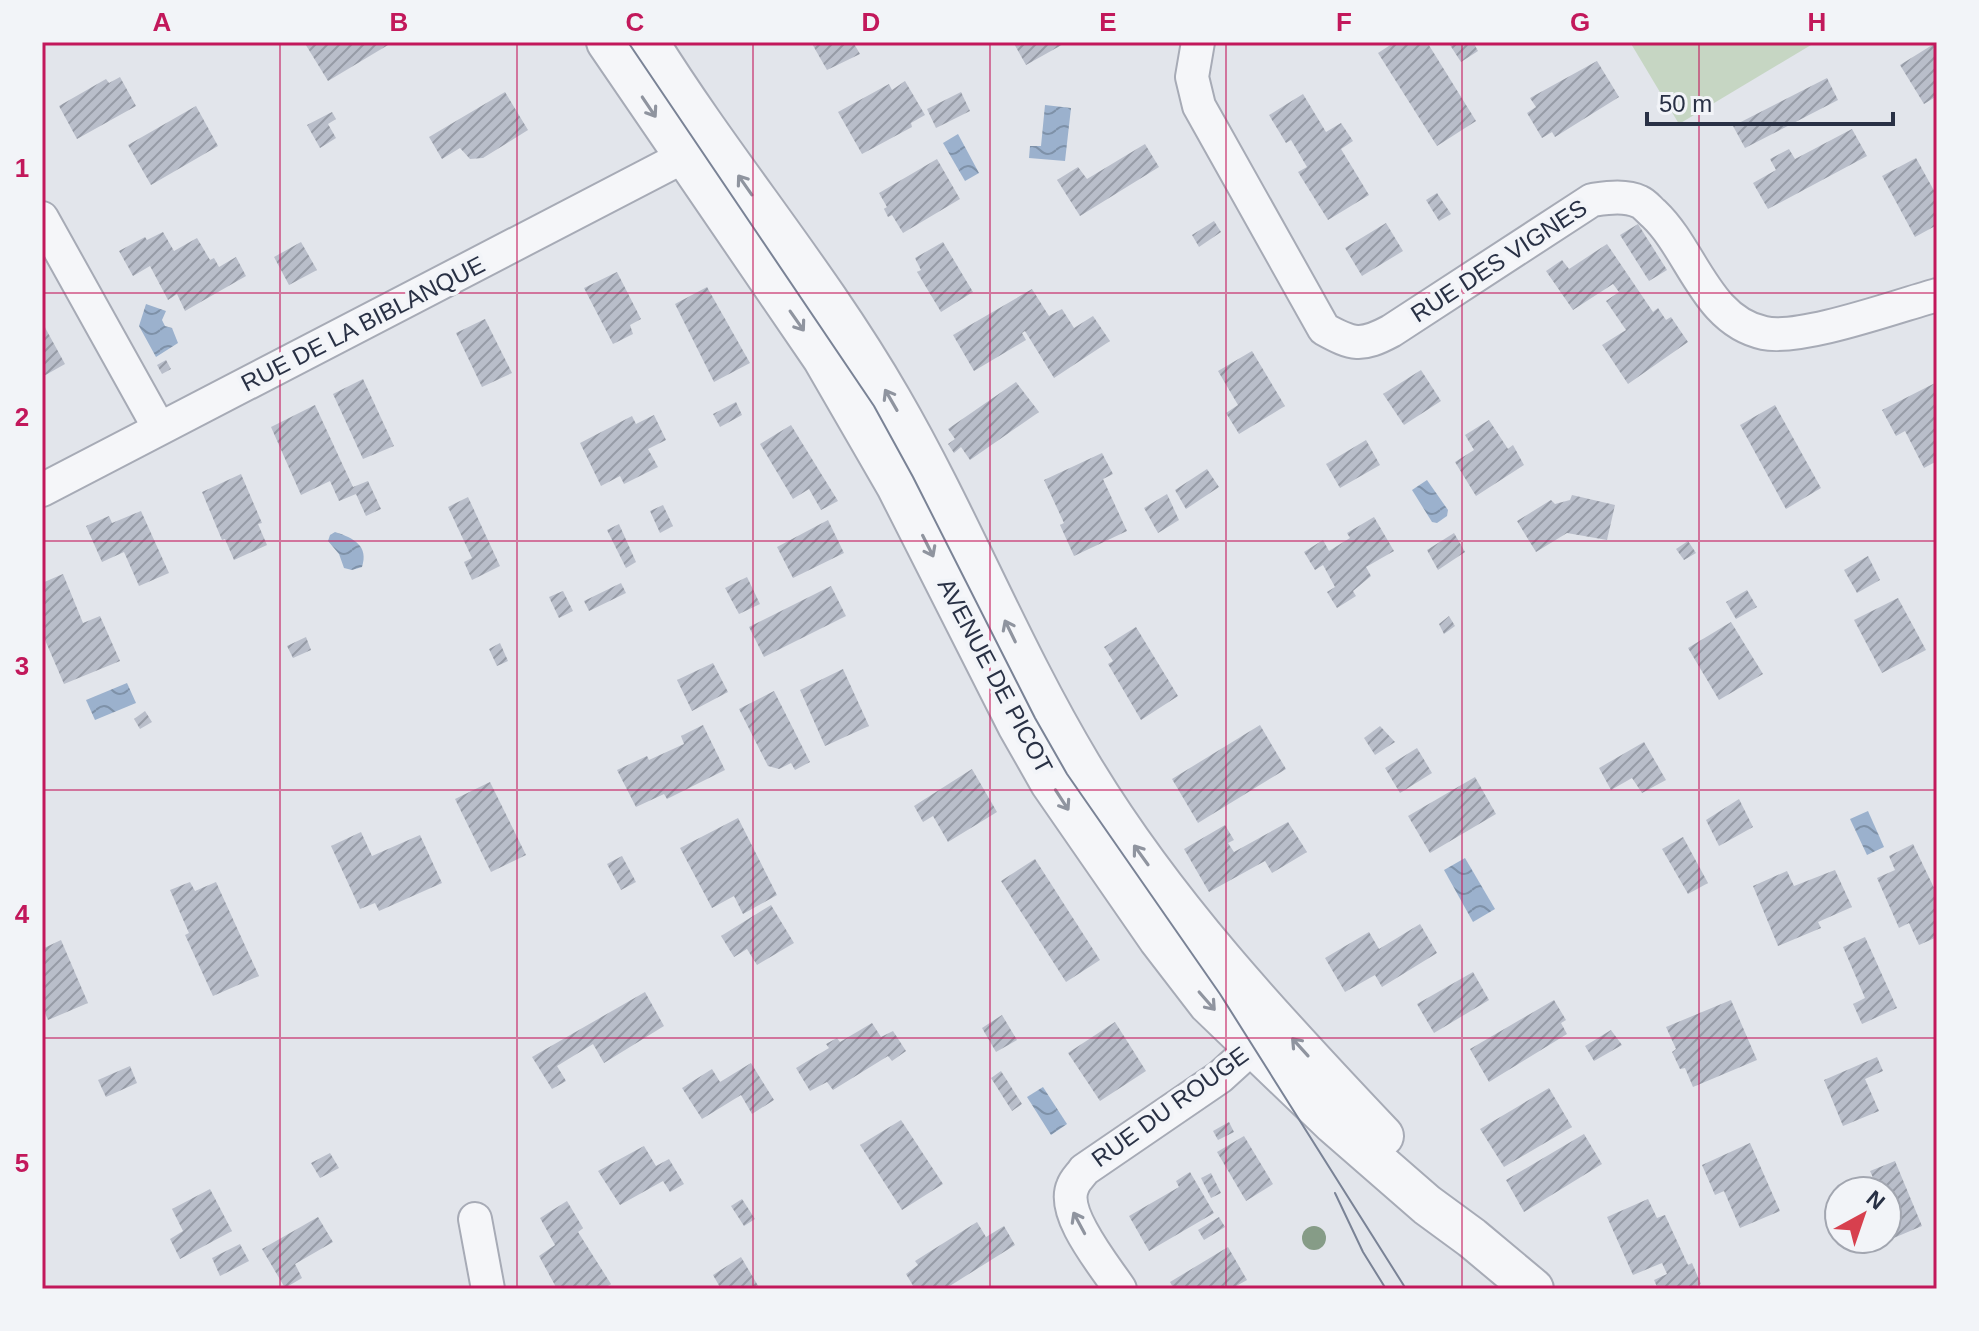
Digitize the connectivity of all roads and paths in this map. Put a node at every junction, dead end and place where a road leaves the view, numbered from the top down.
1 (607, 42) edge
2 (648, 42) edge
3 (1198, 42) edge
4 (683, 157) junction
5 (42, 218) edge
6 (1937, 295) edge
7 (159, 428) junction
8 (42, 490) edge
9 (1263, 1005) junction
10 (1253, 1047) junction
11 (475, 1219) dead end
12 (1472, 1238) junction
13 (488, 1289) edge
14 (1120, 1289) edge
15 (1533, 1289) edge

1 -> 4 street, AVENUE DE PICOT
9 -> 2 street, AVENUE DE PICOT
3 - 6 street, RUE DES VIGNES
4 - 7 street, RUE DE LA BIBLANQUE
4 -> 10 street, AVENUE DE PICOT
5 - 7 street
7 - 8 street, RUE DE LA BIBLANQUE
9 - 10 street, RUE DU ROUGE
12 -> 9 street, AVENUE DE PICOT
10 - 12 street, AVENUE DE PICOT
14 -> 10 street, RUE DU ROUGE
11 - 13 street
12 - 15 street, AVENUE DE PICOT

